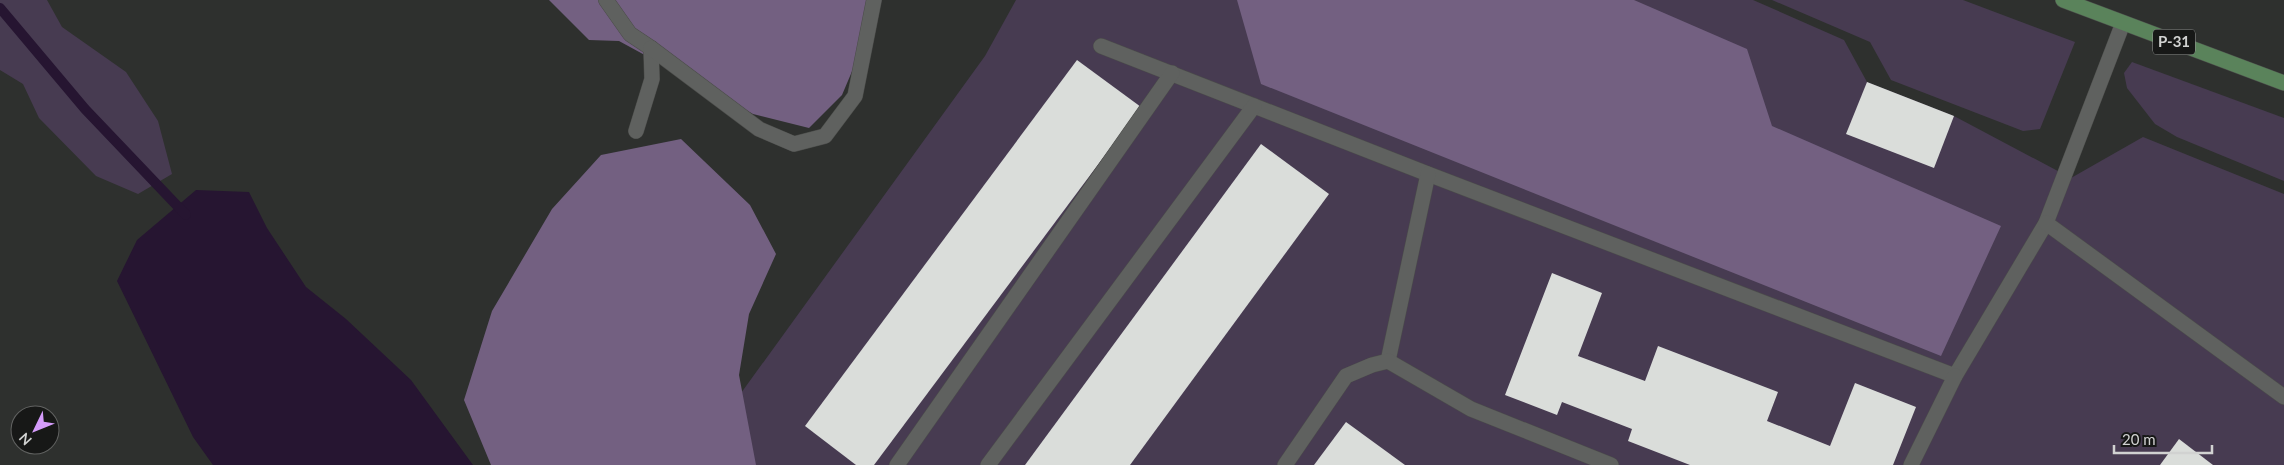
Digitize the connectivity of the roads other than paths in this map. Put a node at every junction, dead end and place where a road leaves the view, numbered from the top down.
1 (606, 0) edge
2 (874, 0) edge
3 (2063, 0) edge
4 (2123, 23) junction
5 (1101, 46) dead end
6 (651, 48) junction
7 (1172, 73) junction
8 (2284, 83) edge
9 (1254, 106) junction
10 (636, 131) dead end
11 (1428, 174) junction
12 (2046, 223) junction
13 (1388, 361) junction
14 (1955, 376) junction
15 (2284, 397) edge
16 (897, 465) edge
17 (988, 465) edge
18 (1285, 465) edge
19 (1611, 465) edge
20 (1911, 465) edge

1 - 6 lane
2 - 6 lane
3 - 4 main road, Р-31
4 - 8 main road, Р-31
4 - 12 lane
5 - 7 lane
6 - 10 lane
7 - 9 lane
7 - 16 lane
9 - 11 lane
9 - 17 lane
11 - 13 lane
11 - 14 lane
12 - 14 lane
12 - 15 lane
13 - 18 lane
13 - 19 lane
14 - 20 lane

